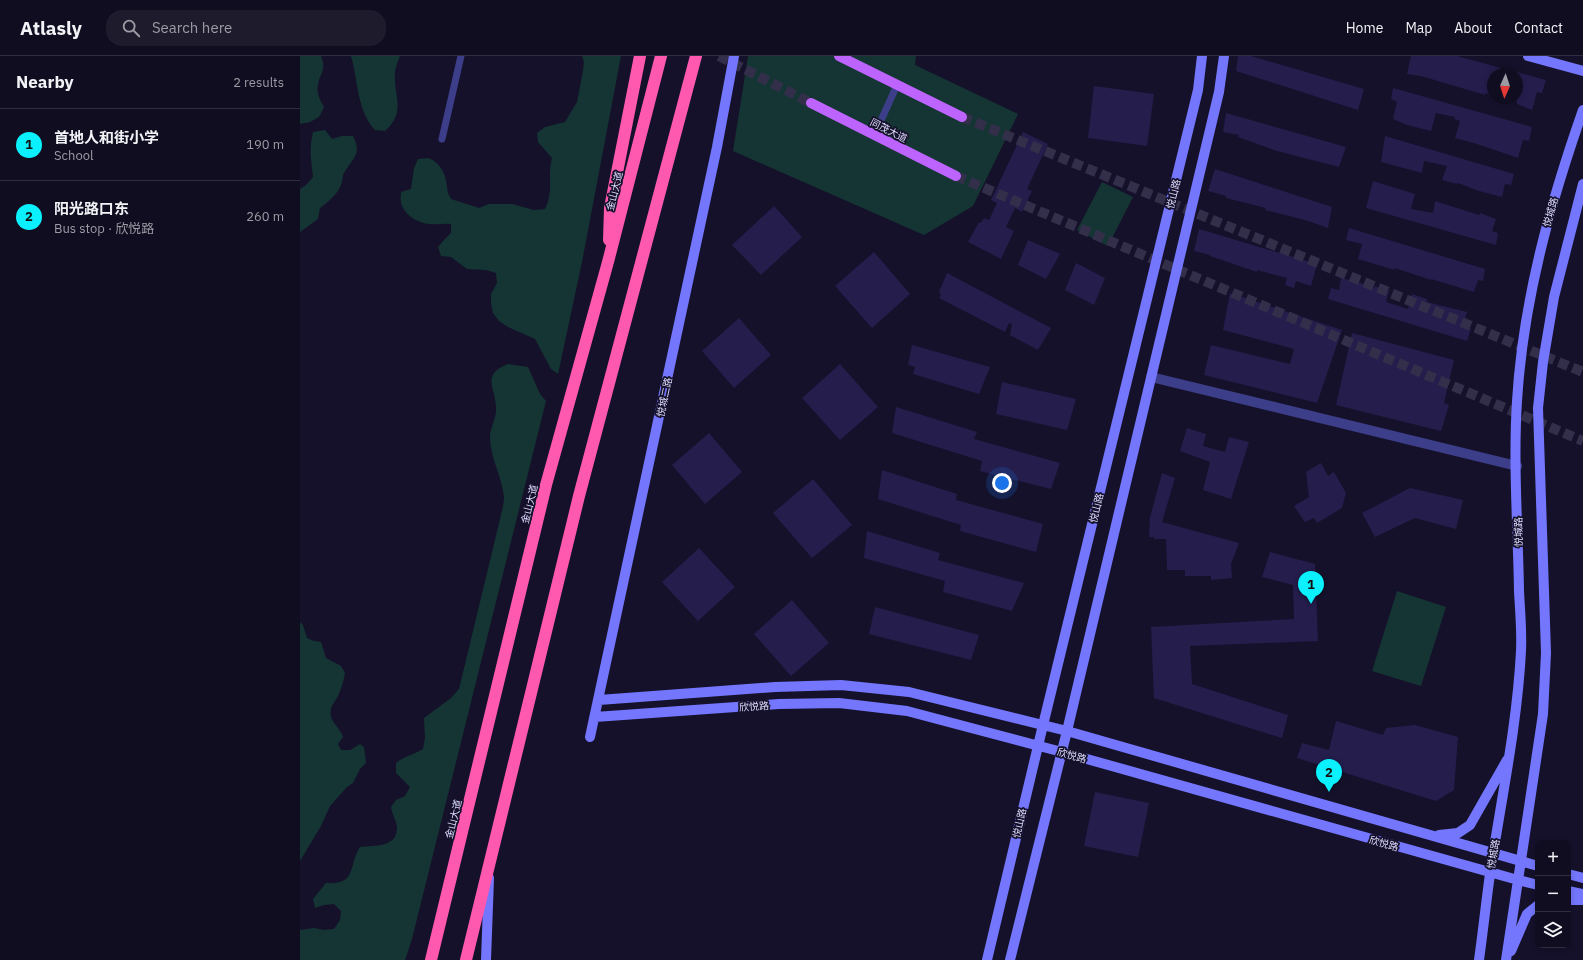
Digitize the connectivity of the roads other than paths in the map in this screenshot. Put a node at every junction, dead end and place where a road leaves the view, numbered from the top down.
1 (461, 56) edge
2 (640, 56) edge
3 (661, 56) edge
4 (696, 56) edge
5 (734, 56) edge
6 (839, 56) edge
7 (1202, 56) edge
8 (1224, 56) edge
9 (1528, 56) edge
10 (1583, 71) edge
11 (897, 85) junction
12 (811, 103) tunnel mouth
13 (1583, 110) edge
14 (962, 117) tunnel mouth
15 (874, 136) junction
16 (442, 139) dead end
17 (956, 176) tunnel mouth
18 (1583, 184) edge
19 (608, 262) junction
20 (1151, 378) junction
21 (1516, 466) junction
22 (599, 700) junction
23 (595, 716) junction
24 (1043, 725) junction
25 (1067, 731) junction
26 (590, 737) dead end
27 (1038, 745) junction
28 (1062, 752) junction
29 (1510, 755) junction
30 (1436, 836) junction
31 (1494, 854) junction
32 (490, 858) junction
33 (1521, 861) junction
34 (1535, 865) edge
35 (1490, 872) junction
36 (1571, 875) edge
37 (1583, 878) edge
38 (1518, 880) junction
39 (1535, 884) edge
40 (1571, 892) edge
41 (1583, 894) edge
42 (1571, 900) edge
43 (1583, 900) edge
44 (1535, 907) edge
45 (430, 960) edge
46 (466, 960) edge
47 (486, 960) edge
48 (987, 960) edge
49 (1010, 960) edge
50 (1479, 960) edge
51 (1506, 960) edge

1 - 16 lane
2 - 19 highway
3 - 19 highway, 金山大道
4 - 32 highway
5 - 22 main road, 悦城二路
6 - 11 main road
7 - 24 main road, 悦山路
8 - 20 main road
9 - 10 main road
11 - 14 main road
11 - 15 lane
12 - 15 main road, 同茂大道
13 - 21 main road, 悦城路
15 - 17 main road, 同茂大道
18 - 33 main road
19 - 45 highway, 金山大道
20 - 21 street
20 - 25 main road
21 - 29 main road, 悦城路
22 - 23 main road, 悦城二路
22 - 24 main road, 欣悦路
23 - 26 main road, 悦城二路
23 - 27 main road, 欣悦路
24 - 25 main road, 欣悦路
24 - 27 main road, 悦山路
25 - 28 main road
25 - 30 main road, 欣悦路
27 - 28 main road, 欣悦路
27 - 48 main road, 悦山路
28 - 35 main road, 欣悦路
28 - 49 main road
29 - 30 main road
29 - 31 main road, 悦城路
30 - 31 main road, 欣悦路
31 - 33 main road, 欣悦路
31 - 35 main road, 悦城路
32 - 46 highway
32 - 47 main road
33 - 34 main road, 欣悦路
33 - 38 main road
35 - 38 main road, 欣悦路
35 - 50 main road, 悦城路
36 - 37 main road
38 - 39 main road, 欣悦路
38 - 51 main road
40 - 41 main road
42 - 43 main road
44 - 51 main road

